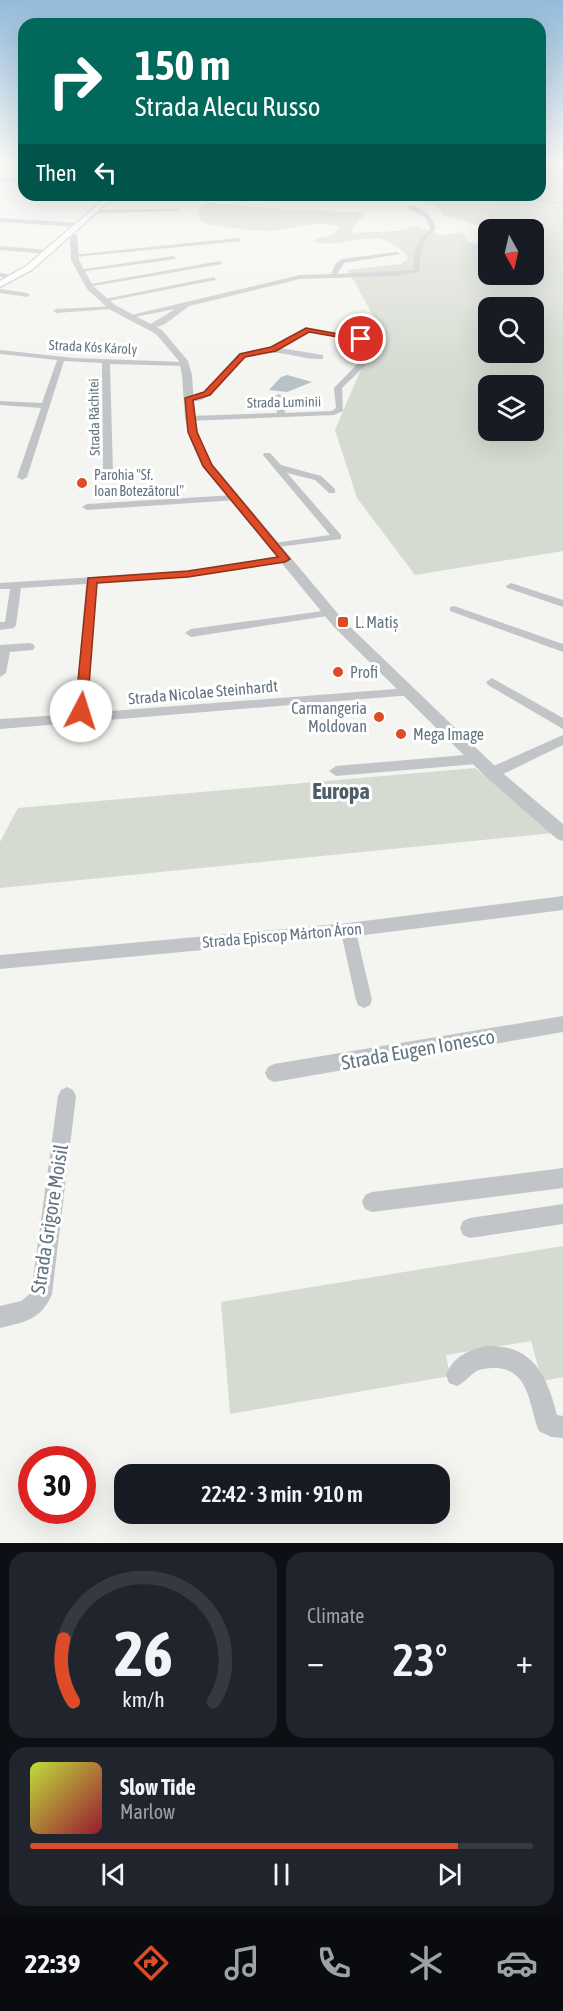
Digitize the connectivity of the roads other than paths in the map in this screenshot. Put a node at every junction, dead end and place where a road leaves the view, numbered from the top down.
1 (70, 232) edge
2 (429, 232) edge
3 (68, 234) junction
4 (239, 240) dead end
5 (195, 244) junction
6 (0, 248) edge
7 (204, 250) dead end
8 (48, 252) junction
9 (397, 254) dead end
10 (74, 255) junction
11 (174, 258) dead end
12 (220, 258) dead end
13 (143, 263) dead end
14 (81, 270) junction
15 (334, 274) junction
16 (0, 275) edge
17 (16, 276) junction
18 (214, 279) dead end
19 (0, 284) edge
20 (88, 285) junction
21 (0, 291) edge
22 (27, 295) dead end
23 (103, 300) junction
24 (187, 304) junction
25 (112, 307) junction
26 (56, 311) dead end
27 (129, 316) junction
28 (152, 327) junction
29 (273, 349) junction
30 (0, 352) edge
31 (320, 357) dead end
32 (61, 359) junction
33 (106, 362) junction
34 (184, 364) junction
35 (279, 396) dead end
36 (189, 398) junction
37 (0, 403) edge
38 (45, 406) junction
39 (281, 415) junction
40 (190, 419) junction
41 (267, 455) dead end
42 (276, 467) junction
43 (108, 473) dead end
44 (22, 477) dead end
45 (332, 491) dead end
46 (234, 498) junction
47 (87, 507) dead end
48 (274, 546) junction
49 (285, 559) junction
50 (92, 580) junction
51 (16, 585) junction
52 (0, 586) edge
53 (512, 586) dead end
54 (563, 604) edge
55 (454, 609) dead end
56 (330, 613) junction
57 (0, 626) edge
58 (191, 633) dead end
59 (29, 648) dead end
60 (563, 648) edge
61 (2, 649) edge
62 (0, 673) edge
63 (492, 682) dead end
64 (408, 692) junction
65 (81, 711) dead end
66 (0, 724) edge
67 (563, 724) edge
68 (563, 740) edge
69 (477, 759) junction
70 (336, 771) dead end
71 (492, 773) junction
72 (563, 834) edge
73 (563, 903) edge
74 (348, 930) junction
75 (0, 962) edge
76 (364, 1000) dead end
77 (563, 1024) edge
78 (274, 1073) dead end
79 (67, 1096) dead end
80 (563, 1178) edge
81 (372, 1202) dead end
82 (563, 1214) edge
83 (470, 1228) dead end
84 (0, 1317) edge
85 (458, 1375) dead end
86 (563, 1427) edge

1 - 3 main road
2 - 15 street
3 - 8 main road
3 - 10 street
4 - 5 street
5 - 7 street
5 - 10 street
6 - 8 street
8 - 17 main road
9 - 15 street
10 - 14 street
11 - 14 street
12 - 20 street
13 - 14 street
14 - 20 street
15 - 24 street
16 - 17 street
17 - 19 main road
18 - 23 street
20 - 23 street
21 - 22 street
23 - 25 street
24 - 27 street
24 - 28 street
25 - 26 street
25 - 27 street
27 - 28 street
28 - 34 street
29 - 31 street, Strada Luminii
29 - 36 street, Strada Luminii
29 - 39 street, Strada Luminii
30 - 32 street, Strada Kós Károly
32 - 33 street, Strada Kós Károly
32 - 38 street
33 - 34 street, Strada Kós Károly
33 - 43 street, Strada Răchitei
34 - 36 street
35 - 39 street
36 - 40 street
37 - 38 street
38 - 44 street
39 - 40 street, Strada Luminii
40 - 46 street
41 - 42 street
42 - 45 street
42 - 48 street
46 - 47 street
46 - 48 street
48 - 49 street
49 - 50 street
49 - 56 street
50 - 51 street
50 - 65 street
51 - 52 street
51 - 57 street
53 - 54 street
55 - 60 street
56 - 58 street
56 - 64 street
59 - 61 street
61 - 62 street
63 - 67 street
64 - 66 street, Strada Nicolae Steinhardt
64 - 69 street
68 - 71 street
69 - 70 street
69 - 71 street
71 - 72 street
73 - 74 street, Strada Episcop Márton Áron
74 - 75 street, Strada Episcop Márton Áron
74 - 76 street
77 - 78 street, Strada Eugen Ionesco
79 - 84 street, Strada Grigore Moisil
80 - 81 street
82 - 83 street
85 - 86 street

